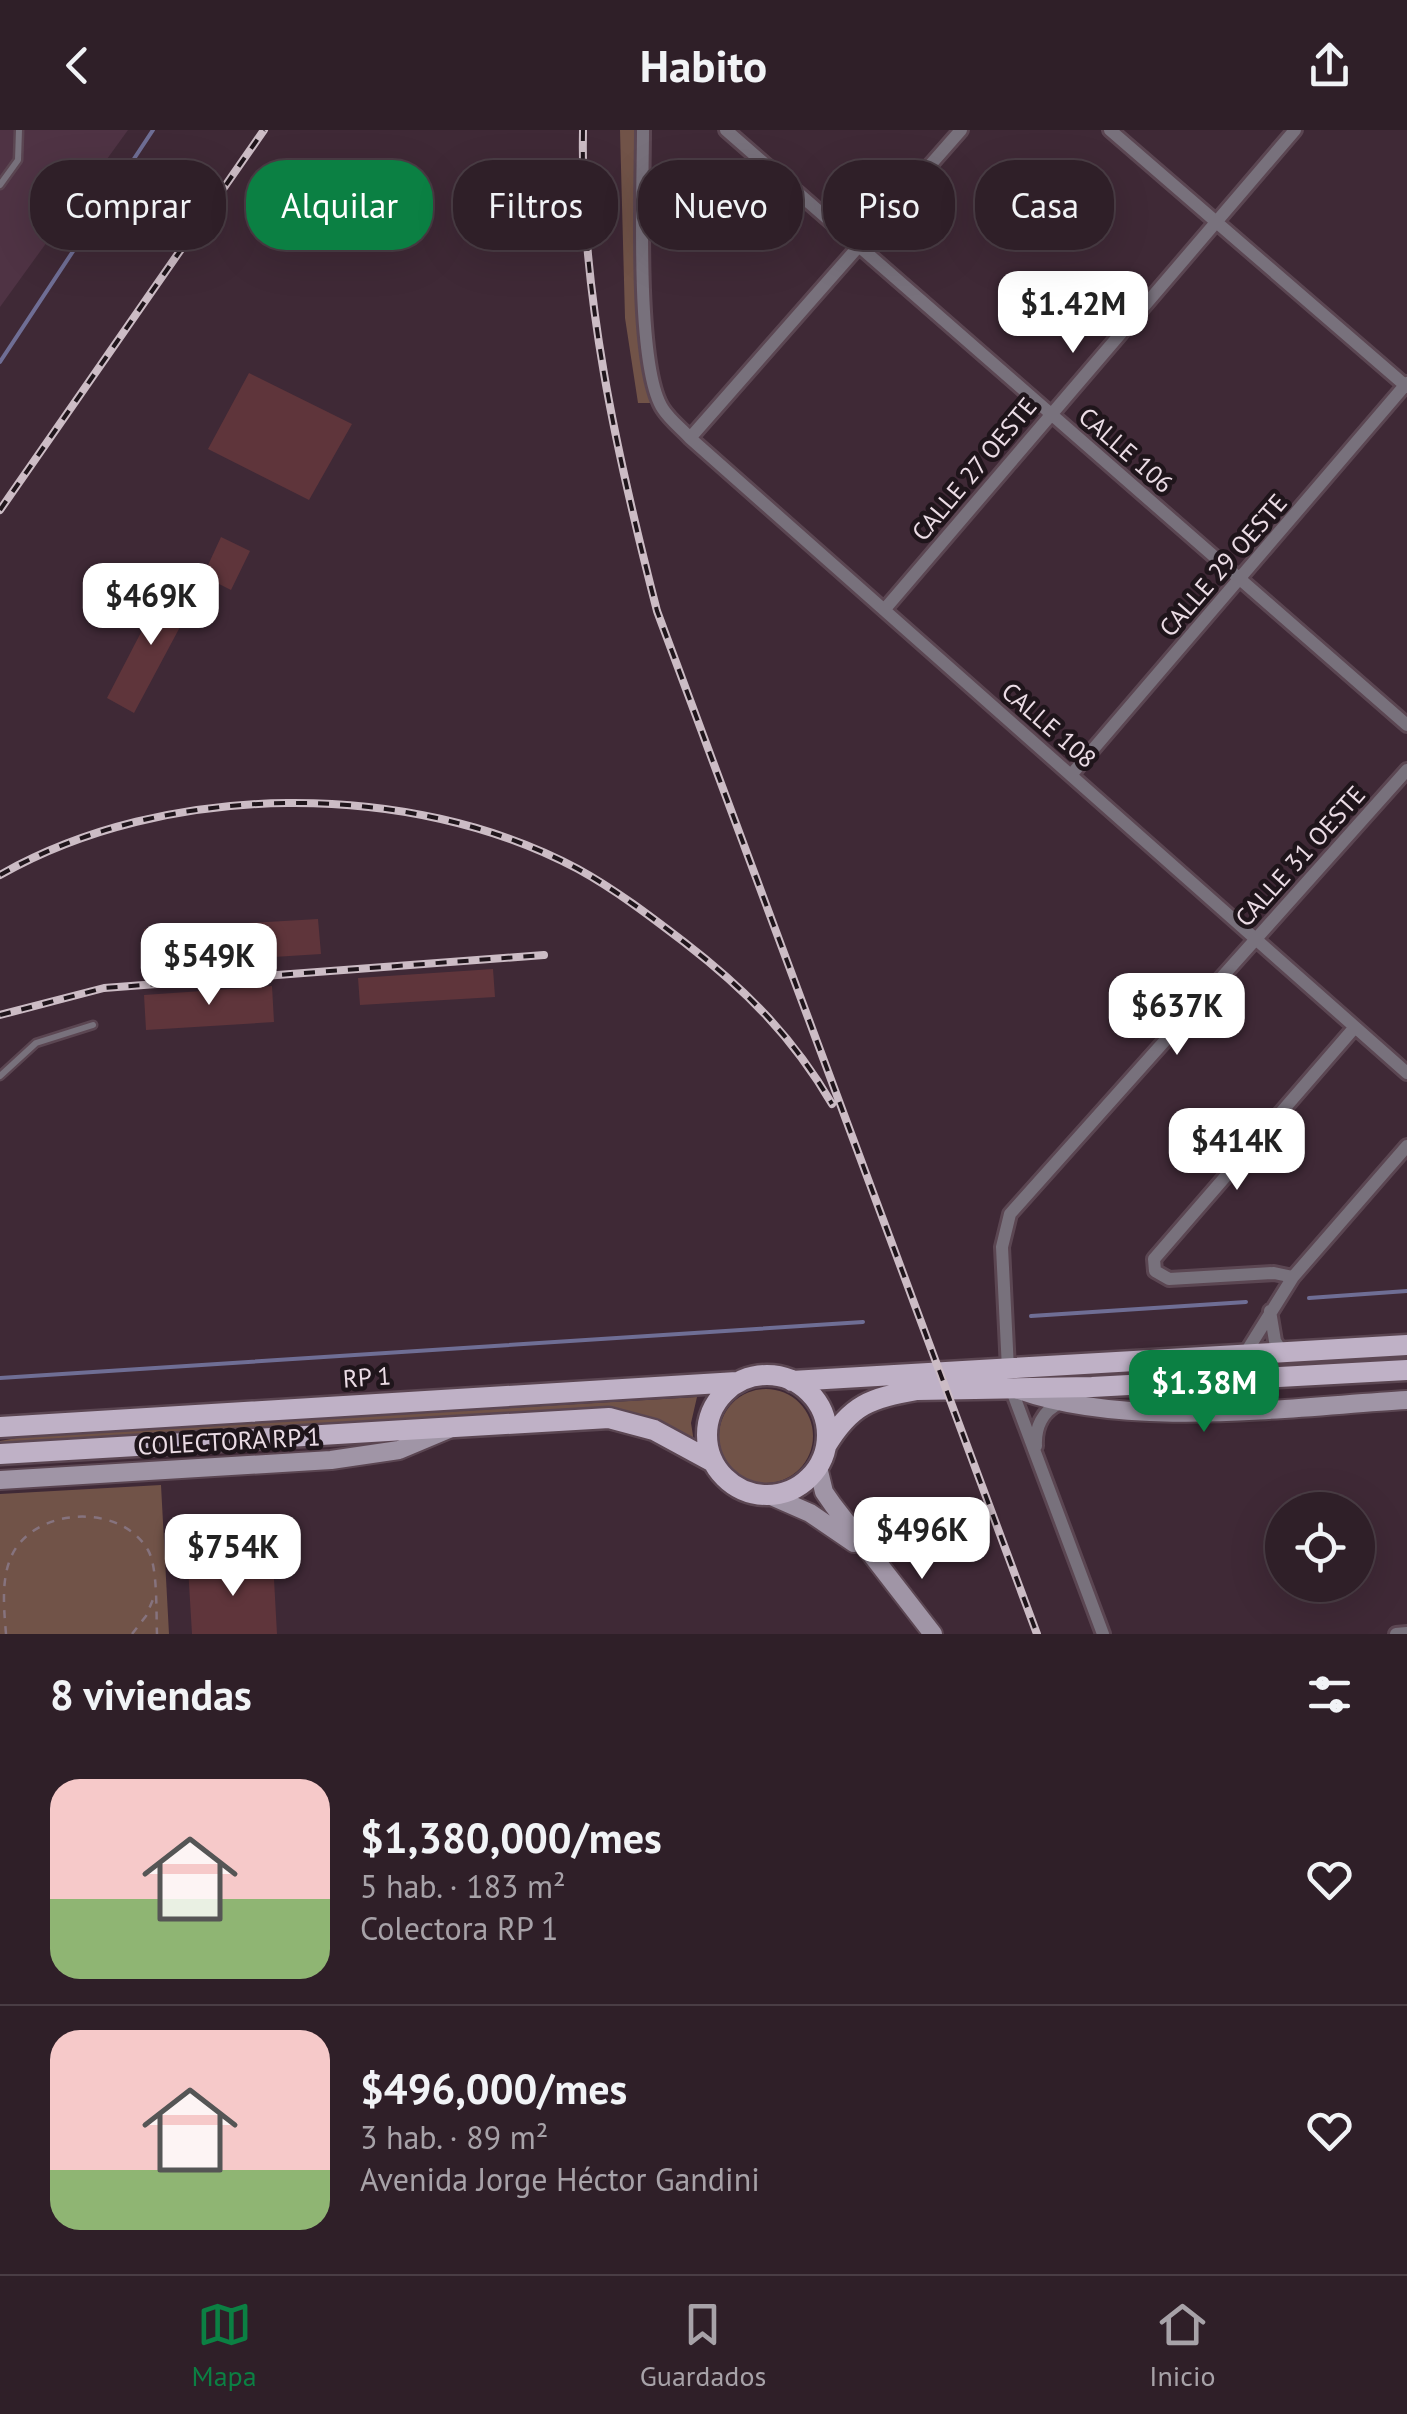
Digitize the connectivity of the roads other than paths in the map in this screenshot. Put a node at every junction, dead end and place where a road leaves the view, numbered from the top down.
1 (19, 130) edge
2 (643, 130) edge
3 (726, 130) edge
4 (961, 130) edge
5 (1110, 130) edge
6 (1294, 130) edge
7 (934, 160) edge
8 (0, 186) edge
9 (823, 217) edge
10 (1214, 222) junction
11 (853, 250) edge
12 (859, 250) edge
13 (1406, 385) edge
14 (1050, 415) junction
15 (690, 438) junction
16 (1242, 578) junction
17 (884, 610) junction
18 (1407, 725) edge
19 (1407, 770) edge
20 (1071, 775) junction
21 (1256, 938) junction
22 (93, 1025) dead end
23 (1355, 1027) junction
24 (1407, 1073) edge
25 (0, 1076) edge
26 (1407, 1146) edge
27 (1293, 1277) junction
28 (1270, 1308) junction
29 (1407, 1346) edge
30 (1282, 1352) junction
31 (1244, 1354) junction
32 (1407, 1370) edge
33 (1010, 1378) junction
34 (792, 1380) junction
35 (737, 1382) junction
36 (1407, 1400) edge
37 (1060, 1404) junction
38 (457, 1426) junction
39 (0, 1427) edge
40 (826, 1446) junction
41 (0, 1454) edge
42 (1037, 1454) junction
43 (714, 1462) junction
44 (818, 1467) junction
45 (0, 1480) edge
46 (769, 1495) junction
47 (874, 1560) junction
48 (1407, 1633) edge
49 (933, 1634) edge
50 (1103, 1634) edge
51 (1396, 1634) edge

1 - 8 lane
2 - 15 street, CALLE 108
3 - 9 street, CALLE 106
4 - 7 street
5 - 10 street
6 - 10 street, CALLE 27 OESTE
10 - 13 street
10 - 14 street, CALLE 27 OESTE
11 - 15 street
12 - 14 street, CALLE 106
13 - 16 street, CALLE 29 OESTE
14 - 16 street, CALLE 106
14 - 17 street, CALLE 27 OESTE
15 - 17 street, CALLE 108
16 - 18 street, CALLE 106
16 - 20 street, CALLE 29 OESTE
17 - 20 street, CALLE 108
19 - 21 street, CALLE 31 OESTE
20 - 21 street, CALLE 108
21 - 23 street, CALLE 108
21 - 33 street, CALLE 31 OESTE
22 - 25 lane
23 - 24 street, CALLE 108
23 - 27 street
26 - 27 street
27 - 28 street
28 - 30 street
28 - 31 street
29 - 30 main road
30 - 31 main road
31 - 33 main road
32 - 33 main road
33 - 34 main road
33 - 37 main road
33 - 40 main road
33 - 42 street, CALLE 31 OESTE
34 - 35 main road
34 - 40 main road
35 - 39 main road, RP 1
35 - 43 main road
36 - 37 main road
37 - 42 street
38 - 41 main road
38 - 43 main road
38 - 45 main road, COLECTORA RP 1
40 - 44 main road
42 - 50 street, CALLE 31 OESTE
43 - 46 main road
44 - 46 main road
44 - 47 main road
46 - 47 main road
47 - 49 main road
48 - 51 street

